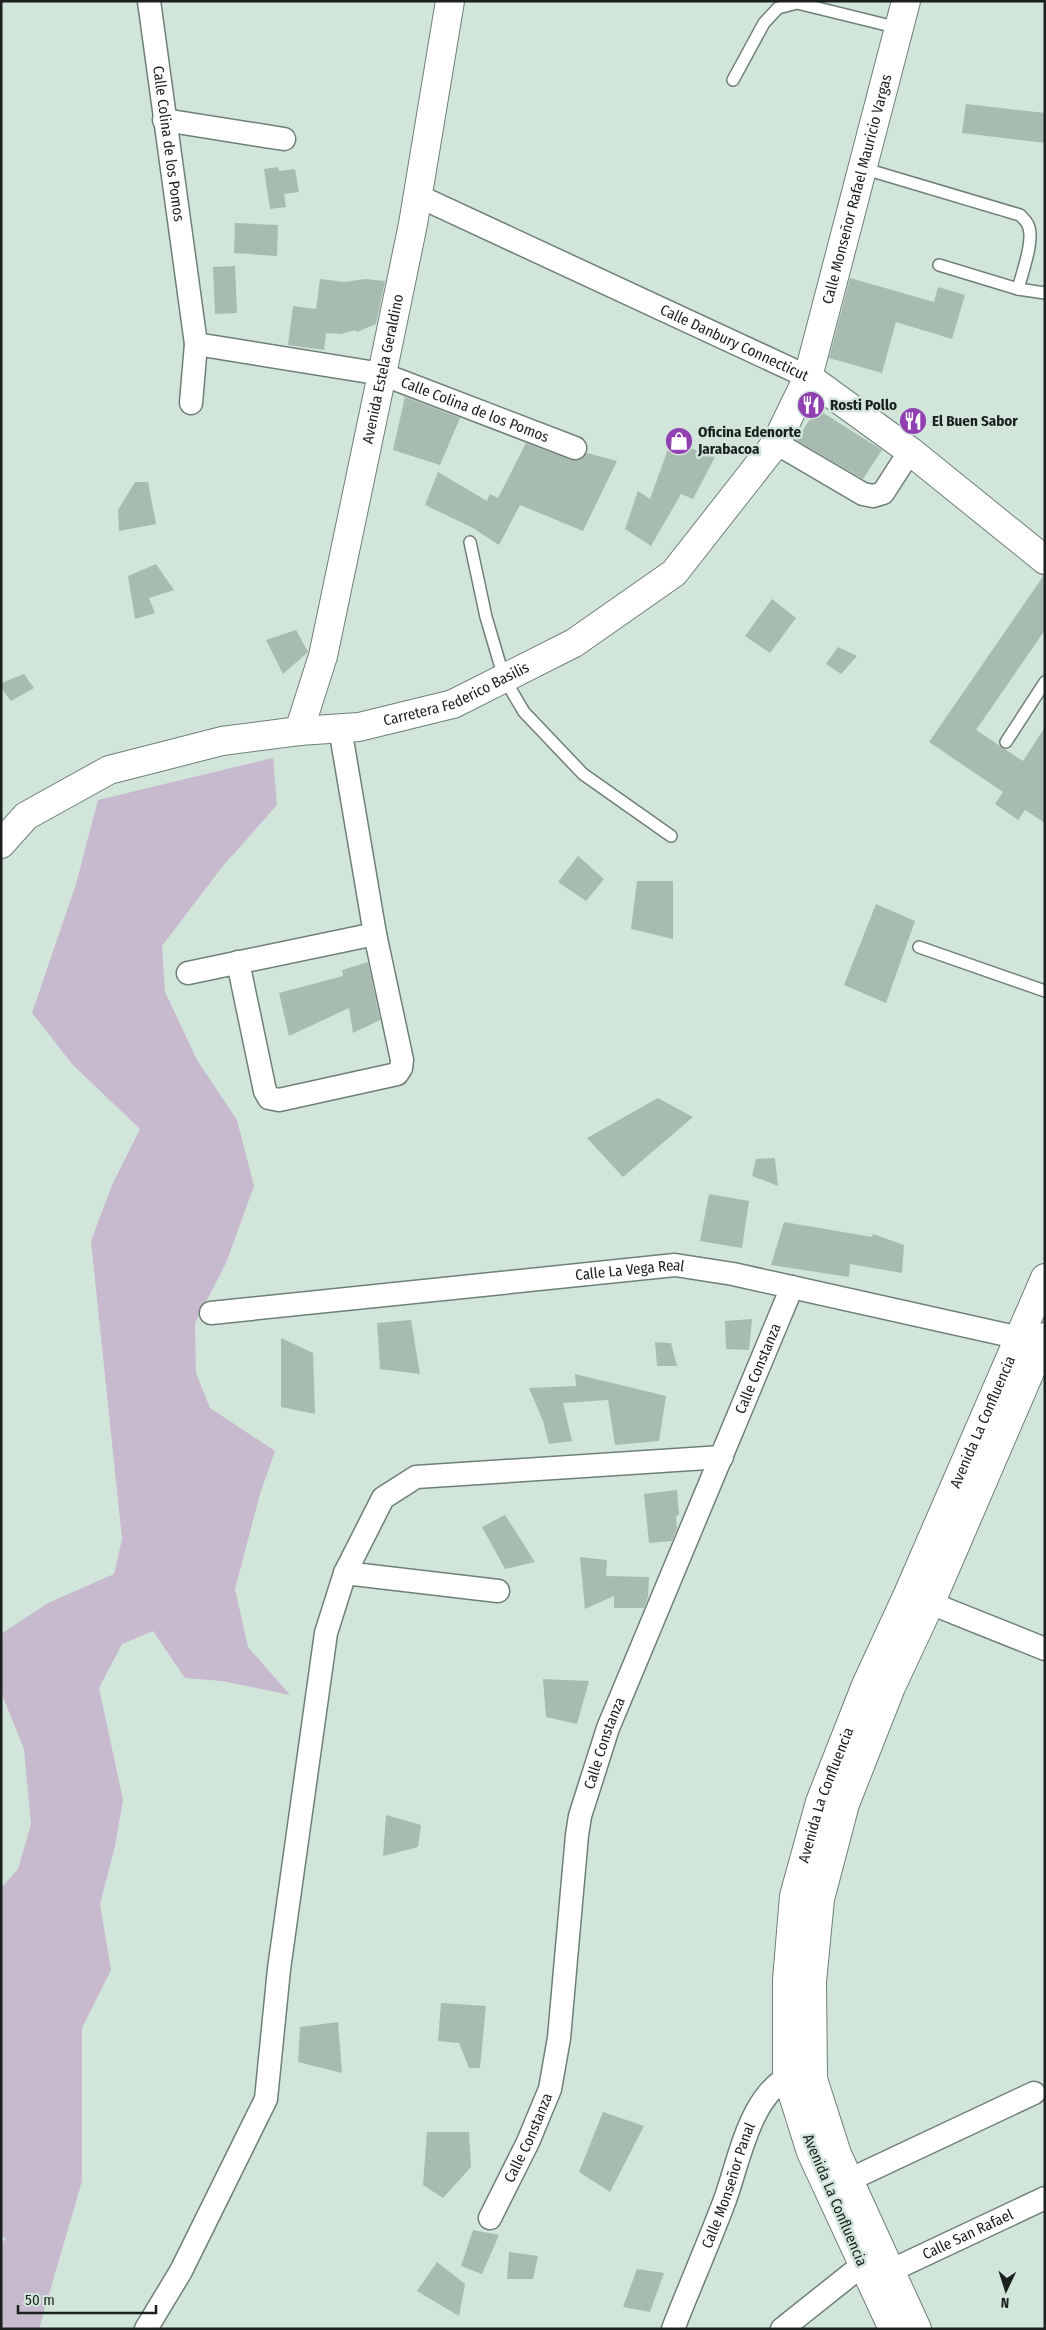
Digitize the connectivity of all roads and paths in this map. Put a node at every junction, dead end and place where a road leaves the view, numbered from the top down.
1 (149, 1) edge
2 (906, 1) edge
3 (444, 2) edge
4 (899, 28) junction
5 (733, 80) dead end
6 (164, 120) junction
7 (284, 139) dead end
8 (862, 168) junction
9 (416, 195) junction
10 (938, 265) dead end
11 (1018, 288) junction
12 (1045, 293) edge
13 (196, 344) junction
14 (382, 374) junction
15 (808, 377) junction
16 (191, 403) dead end
17 (776, 442) junction
18 (574, 448) dead end
19 (910, 451) junction
20 (470, 542) dead end
21 (1045, 560) edge
22 (504, 678) junction
23 (1045, 682) edge
24 (340, 728) junction
25 (299, 731) junction
26 (1006, 742) dead end
27 (671, 836) dead end
28 (1, 844) edge
29 (375, 934) junction
30 (919, 948) dead end
31 (238, 962) junction
32 (188, 973) dead end
33 (1045, 991) edge
34 (1045, 1278) edge
35 (792, 1287) junction
36 (211, 1313) dead end
37 (1035, 1339) edge
38 (722, 1457) junction
39 (345, 1573) junction
40 (498, 1591) dead end
41 (919, 1599) junction
42 (1045, 1648) edge
43 (800, 2072) junction
44 (1034, 2093) dead end
45 (849, 2180) junction
46 (1045, 2198) edge
47 (490, 2218) dead end
48 (878, 2262) junction
49 (146, 2329) edge
50 (673, 2329) edge
51 (782, 2329) edge
52 (893, 2329) edge
53 (917, 2329) edge

1 - 6 street, Calle Colina de los Pomos
2 - 4 street, Calle Monseñor Rafael Mauricio Vargas
3 - 9 street, Avenida Estela Geraldino
4 - 5 lane
4 - 8 street, Calle Monseñor Rafael Mauricio Vargas
6 - 7 street
6 - 13 street, Calle Colina de los Pomos
8 - 11 lane
8 - 15 street, Calle Monseñor Rafael Mauricio Vargas
9 - 14 street, Avenida Estela Geraldino
9 - 15 street, Calle Danbury Connecticut
10 - 11 lane
11 - 12 lane
13 - 14 street, Calle Colina de los Pomos
13 - 16 street, Calle Colina de los Pomos
14 - 18 street, Calle Colina de los Pomos
14 - 25 street, Avenida Estela Geraldino
15 - 17 street, Carretera Federico Basilis
15 - 19 street, Calle Danbury Connecticut
17 - 19 street
17 - 22 street, Carretera Federico Basilis
19 - 21 street, Calle Danbury Connecticut
20 - 22 lane
22 - 24 street, Carretera Federico Basilis
22 - 27 lane
23 - 26 lane
24 - 25 street, Carretera Federico Basilis
24 - 29 street
25 - 28 street, Carretera Federico Basilis
29 - 31 street
29 - 31 street
30 - 33 lane
31 - 32 street
34 - 37 street, Avenida La Confluencia
35 - 36 street, Calle La Vega Real
35 - 37 street, Calle La Vega Real
35 - 38 street, Calle Constanza
37 - 41 street, Avenida La Confluencia
38 - 39 street
38 - 47 street, Calle Constanza
39 - 40 street
39 - 49 street
41 - 42 street
41 - 43 street, Avenida La Confluencia
43 - 45 street, Avenida La Confluencia
43 - 48 street, Avenida La Confluencia
43 - 50 street, Calle Monseñor Panal
44 - 45 street
45 - 48 street, Avenida La Confluencia
46 - 48 street, Calle San Rafael
48 - 51 street, Calle San Rafael
48 - 52 street, Avenida La Confluencia
48 - 53 street, Avenida La Confluencia

